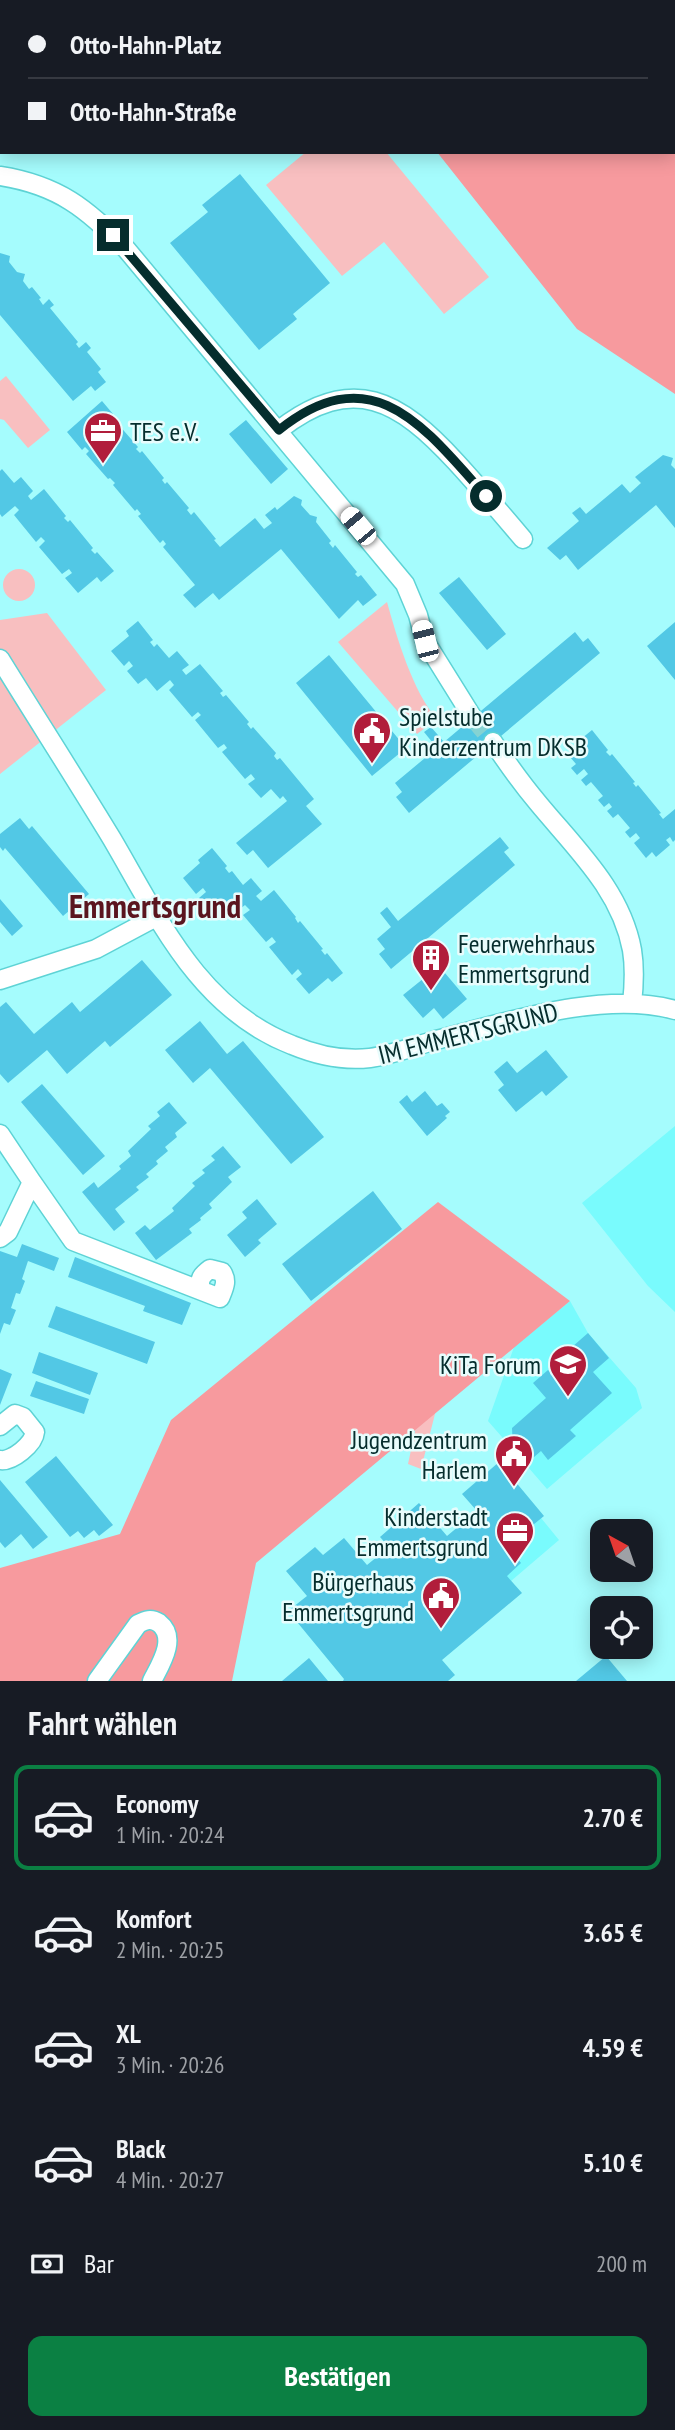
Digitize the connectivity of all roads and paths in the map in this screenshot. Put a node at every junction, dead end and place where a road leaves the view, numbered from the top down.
1 (0, 176) edge
2 (279, 430) junction
3 (523, 539) dead end
4 (0, 659) edge
5 (473, 718) tunnel mouth
6 (493, 743) tunnel mouth
7 (156, 917) junction
8 (0, 980) edge
9 (632, 1004) junction
10 (675, 1010) edge
11 (0, 1134) edge
12 (32, 1182) junction
13 (0, 1238) edge
14 (201, 1290) dead end
15 (0, 1426) edge
16 (0, 1460) edge
17 (97, 1681) edge
18 (152, 1681) edge

1 - 2 street
2 - 3 street
2 - 5 street
4 - 7 street, IM EMMERTSGRUND
6 - 9 street
7 - 8 street
7 - 9 street, IM EMMERTSGRUND
9 - 10 street, IM EMMERTSGRUND
11 - 12 street
12 - 13 street
12 - 14 street
15 - 16 street
17 - 18 street

